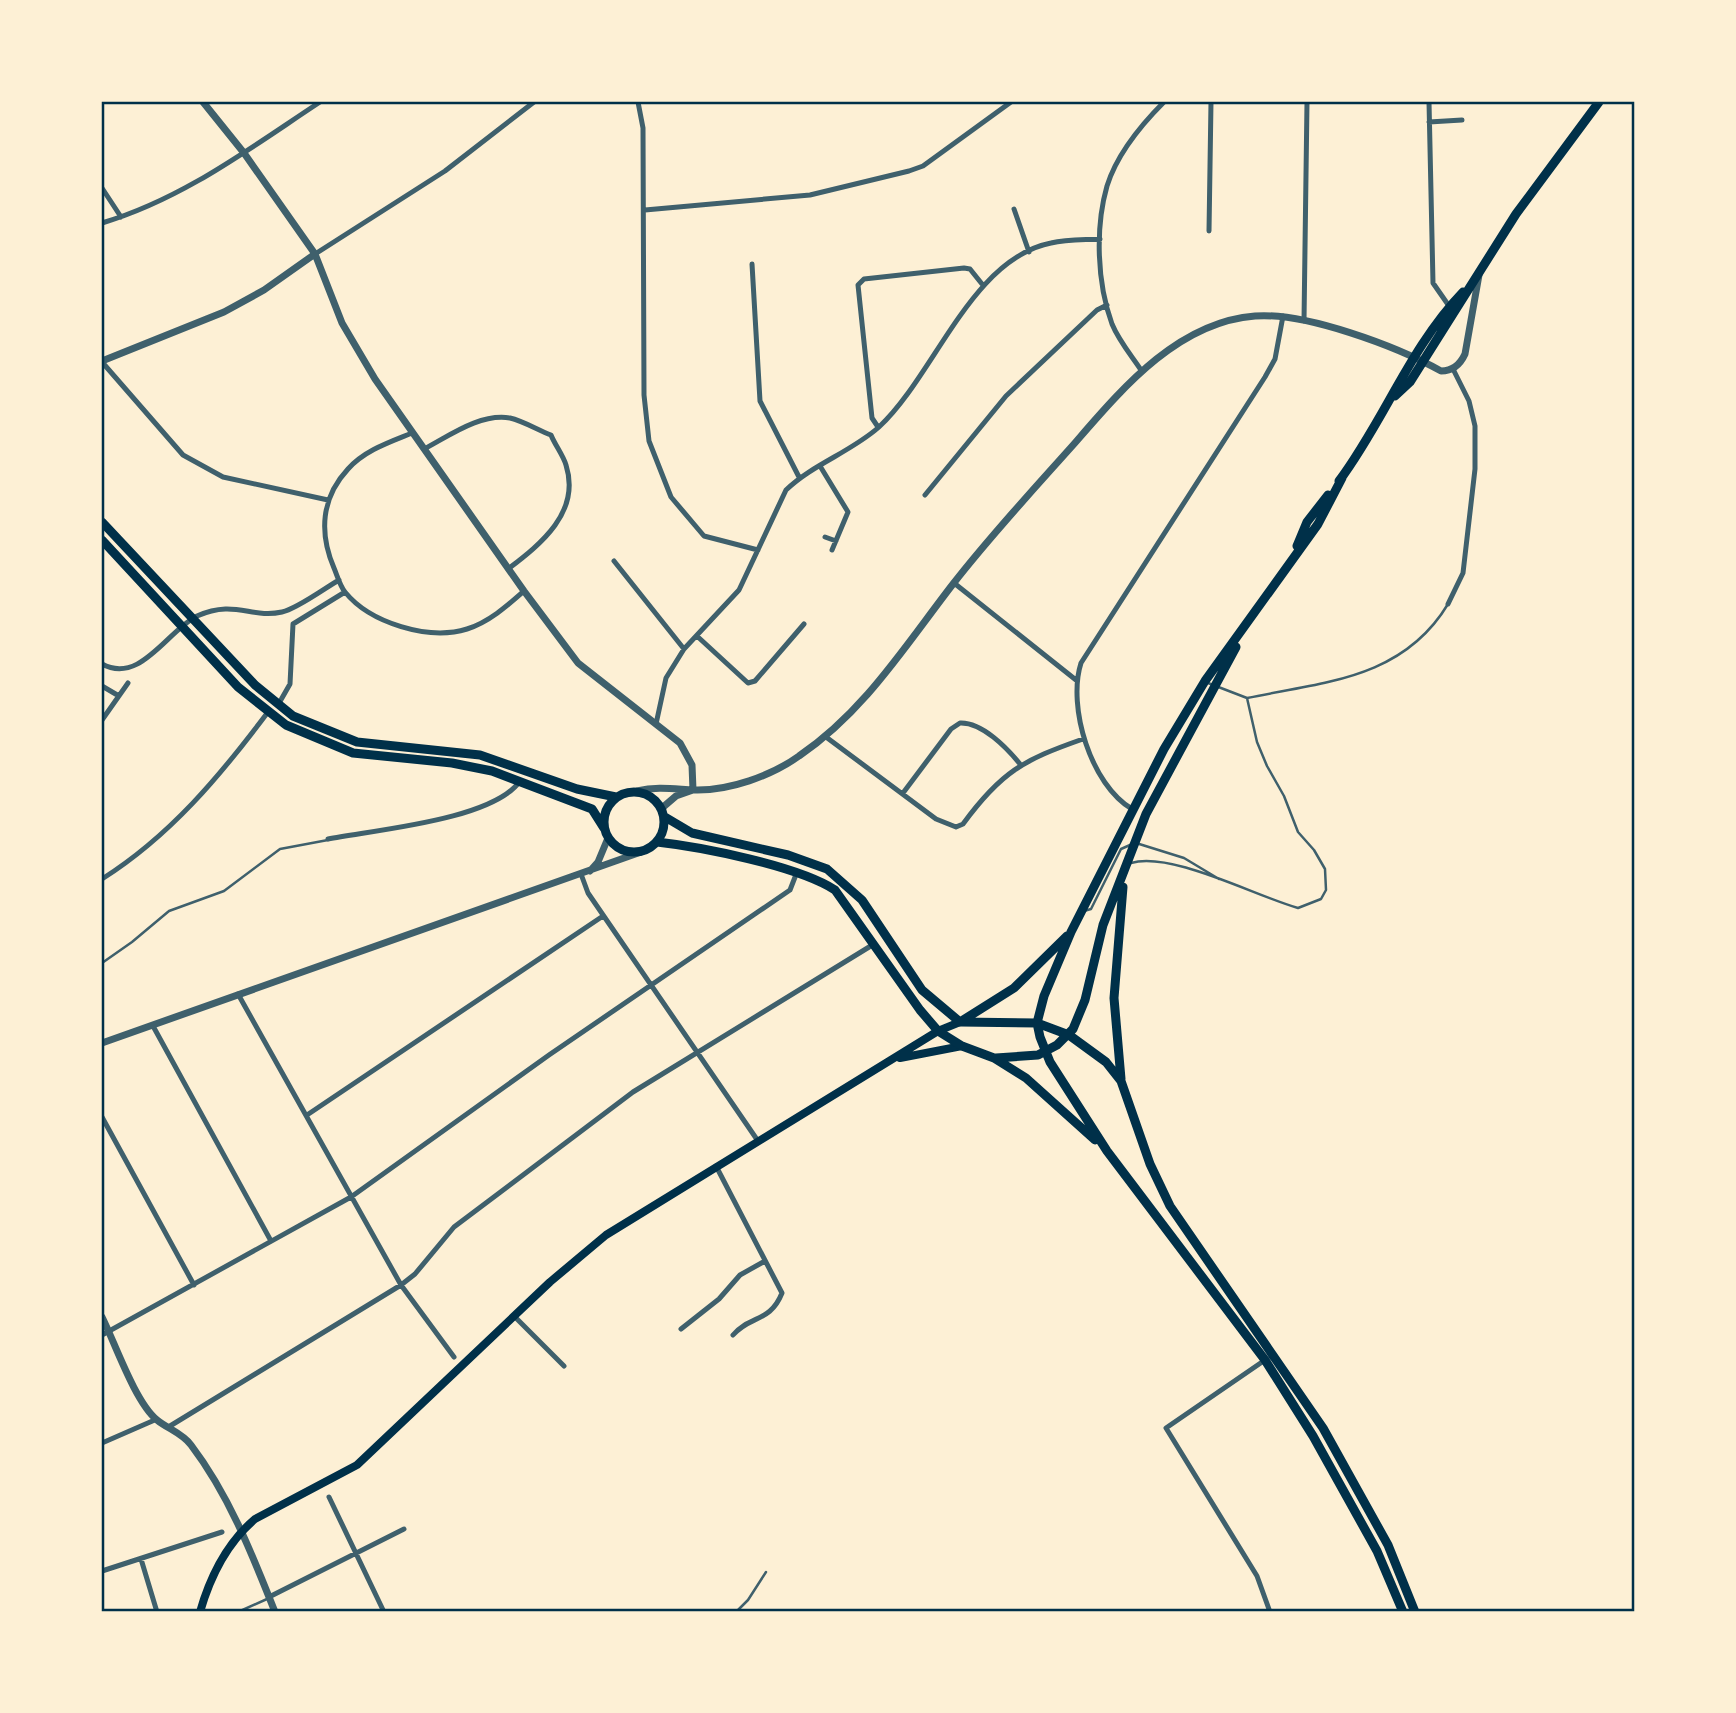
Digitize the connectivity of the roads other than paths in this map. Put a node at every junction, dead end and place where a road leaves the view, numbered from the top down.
1 (203, 102) edge
2 (320, 102) edge
3 (534, 102) edge
4 (638, 102) edge
5 (1012, 102) edge
6 (1164, 102) edge
7 (1211, 102) edge
8 (1307, 102) edge
9 (1429, 102) edge
10 (1599, 102) edge
11 (1462, 120) dead end
12 (1429, 122) junction
13 (244, 153) junction
14 (102, 188) edge
15 (1014, 209) dead end
16 (645, 211) junction
17 (121, 217) junction
18 (102, 223) edge
19 (1209, 231) dead end
20 (1100, 239) junction
21 (1029, 251) junction
22 (315, 254) junction
23 (752, 264) dead end
24 (1480, 270) junction
25 (982, 284) junction
26 (1469, 287) junction
27 (1107, 305) junction
28 (1450, 306) junction
29 (1283, 316) junction
30 (1304, 321) junction
31 (1419, 359) junction
32 (102, 362) edge
33 (1452, 369) junction
34 (1141, 370) junction
35 (878, 427) junction
36 (412, 433) junction
37 (424, 449) junction
38 (820, 466) junction
39 (799, 477) junction
40 (925, 495) dead end
41 (328, 500) junction
42 (102, 522) edge
43 (825, 537) dead end
44 (102, 540) edge
45 (836, 541) junction
46 (758, 550) junction
47 (832, 550) dead end
48 (614, 561) dead end
49 (508, 569) junction
50 (339, 580) junction
51 (954, 583) junction
52 (524, 591) junction
53 (345, 592) junction
54 (1448, 604) joint
55 (283, 612) junction
56 (194, 618) junction
57 (293, 624) junction
58 (804, 624) dead end
59 (181, 626) junction
60 (1247, 627) junction
61 (698, 637) junction
62 (684, 649) junction
63 (102, 664) edge
64 (1076, 680) junction
65 (1205, 681) junction
66 (128, 683) dead end
67 (102, 686) edge
68 (1215, 687) junction
69 (119, 696) junction
70 (1247, 698) junction
71 (278, 705) junction
72 (268, 712) junction
73 (102, 720) edge
74 (656, 723) junction
75 (826, 737) junction
76 (1083, 739) junction
77 (1020, 764) junction
78 (520, 781) junction
79 (693, 790) junction
80 (637, 792) junction
81 (903, 793) junction
82 (616, 797) junction
83 (1132, 809) junction
84 (663, 813) junction
85 (606, 833) junction
86 (328, 839) joint
87 (657, 842) junction
88 (1135, 843) junction
89 (641, 852) junction
90 (1127, 864) junction
91 (797, 872) junction
92 (585, 873) junction
93 (1124, 874) junction
94 (102, 879) edge
95 (1222, 881) junction
96 (1081, 911) junction
97 (603, 916) junction
98 (1071, 932) junction
99 (874, 944) junction
100 (102, 963) edge
101 (650, 984) junction
102 (238, 994) junction
103 (960, 1022) junction
104 (1037, 1023) junction
105 (153, 1026) junction
106 (938, 1031) junction
107 (1069, 1035) junction
108 (102, 1043) edge
109 (962, 1046) junction
110 (699, 1052) junction
111 (1045, 1052) junction
112 (994, 1058) junction
113 (893, 1060) junction
114 (1121, 1081) junction
115 (307, 1115) junction
116 (102, 1117) edge
117 (758, 1141) junction
118 (1107, 1151) junction
119 (716, 1165) junction
120 (351, 1197) junction
121 (271, 1241) junction
122 (765, 1261) junction
123 (194, 1285) junction
124 (401, 1285) junction
125 (102, 1317) edge
126 (514, 1317) junction
127 (681, 1329) dead end
128 (105, 1333) edge
129 (733, 1335) dead end
130 (454, 1357) dead end
131 (1265, 1360) junction
132 (564, 1366) dead end
133 (157, 1419) junction
134 (170, 1426) junction
135 (102, 1443) edge
136 (329, 1497) dead end
137 (404, 1529) dead end
138 (241, 1530) junction
139 (222, 1531) dead end
140 (355, 1552) junction
141 (141, 1559) junction
142 (102, 1571) edge
143 (766, 1572) dead end
144 (269, 1597) junction
145 (158, 1612) edge
146 (200, 1612) edge
147 (238, 1612) edge
148 (275, 1612) edge
149 (384, 1612) edge
150 (736, 1612) edge
151 (1270, 1612) edge
152 (1403, 1612) edge
153 (1415, 1612) edge

1 - 13 street
2 - 13 street
3 - 22 street
4 - 16 street
5 - 16 street
6 - 20 street
7 - 19 street
8 - 30 street
9 - 12 street
10 - 24 main road
11 - 12 street
12 - 28 street
13 - 17 street
13 - 22 street
14 - 17 street
15 - 21 street
16 - 46 street
17 - 18 street
20 - 21 street
20 - 27 street
21 - 25 street
22 - 32 street
22 - 36 street
23 - 39 street
24 - 26 main road
24 - 33 street
25 - 35 street
25 - 35 street
26 - 28 main road
26 - 31 main road
27 - 34 street
27 - 40 street
28 - 31 main road
29 - 30 street
29 - 34 street
29 - 64 street
30 - 31 street
31 - 33 street
31 - 60 main road
32 - 41 street
33 - 54 street
34 - 51 street
35 - 38 street
36 - 37 street
36 - 41 street
37 - 49 street
37 - 49 street
38 - 39 street
38 - 45 street
39 - 46 street
41 - 50 street
42 - 56 main road
43 - 45 street
44 - 59 main road
45 - 47 street
46 - 61 street
48 - 62 street
49 - 52 street
50 - 53 street
50 - 55 street
51 - 64 street
51 - 75 street
52 - 53 street
52 - 74 street
53 - 57 street
54 - 70 lane
55 - 56 street
55 - 57 street
56 - 59 street
56 - 71 main road
57 - 71 street
58 - 61 street
59 - 63 street
59 - 72 main road
60 - 65 main road
60 - 68 main road
61 - 62 street
62 - 74 street
64 - 76 street
65 - 68 lane
65 - 83 main road
66 - 69 street
67 - 69 street
68 - 70 lane
68 - 88 main road
69 - 73 street
70 - 95 lane
71 - 82 main road
72 - 78 main road
72 - 94 street
74 - 79 street
75 - 79 street
75 - 81 street
76 - 77 street
76 - 83 street
77 - 81 street
77 - 81 street
78 - 85 main road
78 - 86 street
79 - 80 street
79 - 84 street
80 - 82 main road
80 - 84 main road
82 - 85 main road
83 - 96 main road
84 - 87 main road
84 - 103 main road
85 - 89 main road
85 - 92 street
86 - 100 lane
87 - 89 main road
87 - 91 main road
88 - 90 main road
88 - 95 lane
88 - 96 lane
89 - 92 street
90 - 93 main road
90 - 95 lane
91 - 99 main road
91 - 101 street
92 - 97 street
92 - 102 street
93 - 107 main road
93 - 114 main road
96 - 98 main road
97 - 101 street
97 - 115 street
98 - 103 main road
98 - 104 main road
99 - 106 main road
99 - 110 street
101 - 110 street
101 - 120 street
102 - 105 street
102 - 115 street
103 - 104 main road
103 - 106 main road
104 - 107 main road
104 - 111 main road
105 - 108 street
105 - 121 street
106 - 109 main road
106 - 113 main road
107 - 111 main road
107 - 114 main road
109 - 112 main road
109 - 113 main road
110 - 117 street
110 - 124 street
111 - 112 main road
111 - 118 main road
112 - 118 main road
113 - 117 main road
114 - 153 main road
115 - 120 street
116 - 123 street
117 - 119 main road
118 - 131 main road
119 - 122 street
119 - 126 main road
120 - 121 street
120 - 124 street
121 - 123 street
122 - 127 street
122 - 129 street
123 - 128 street
124 - 130 street
124 - 134 street
125 - 128 street
126 - 132 street
126 - 138 main road
128 - 133 street
131 - 151 street
131 - 152 main road
133 - 134 street
133 - 135 street
134 - 138 street
136 - 140 street
137 - 140 street
138 - 144 street
138 - 146 main road
139 - 141 street
140 - 144 street
140 - 149 street
141 - 142 street
141 - 145 street
143 - 150 lane
144 - 147 lane
144 - 148 street

